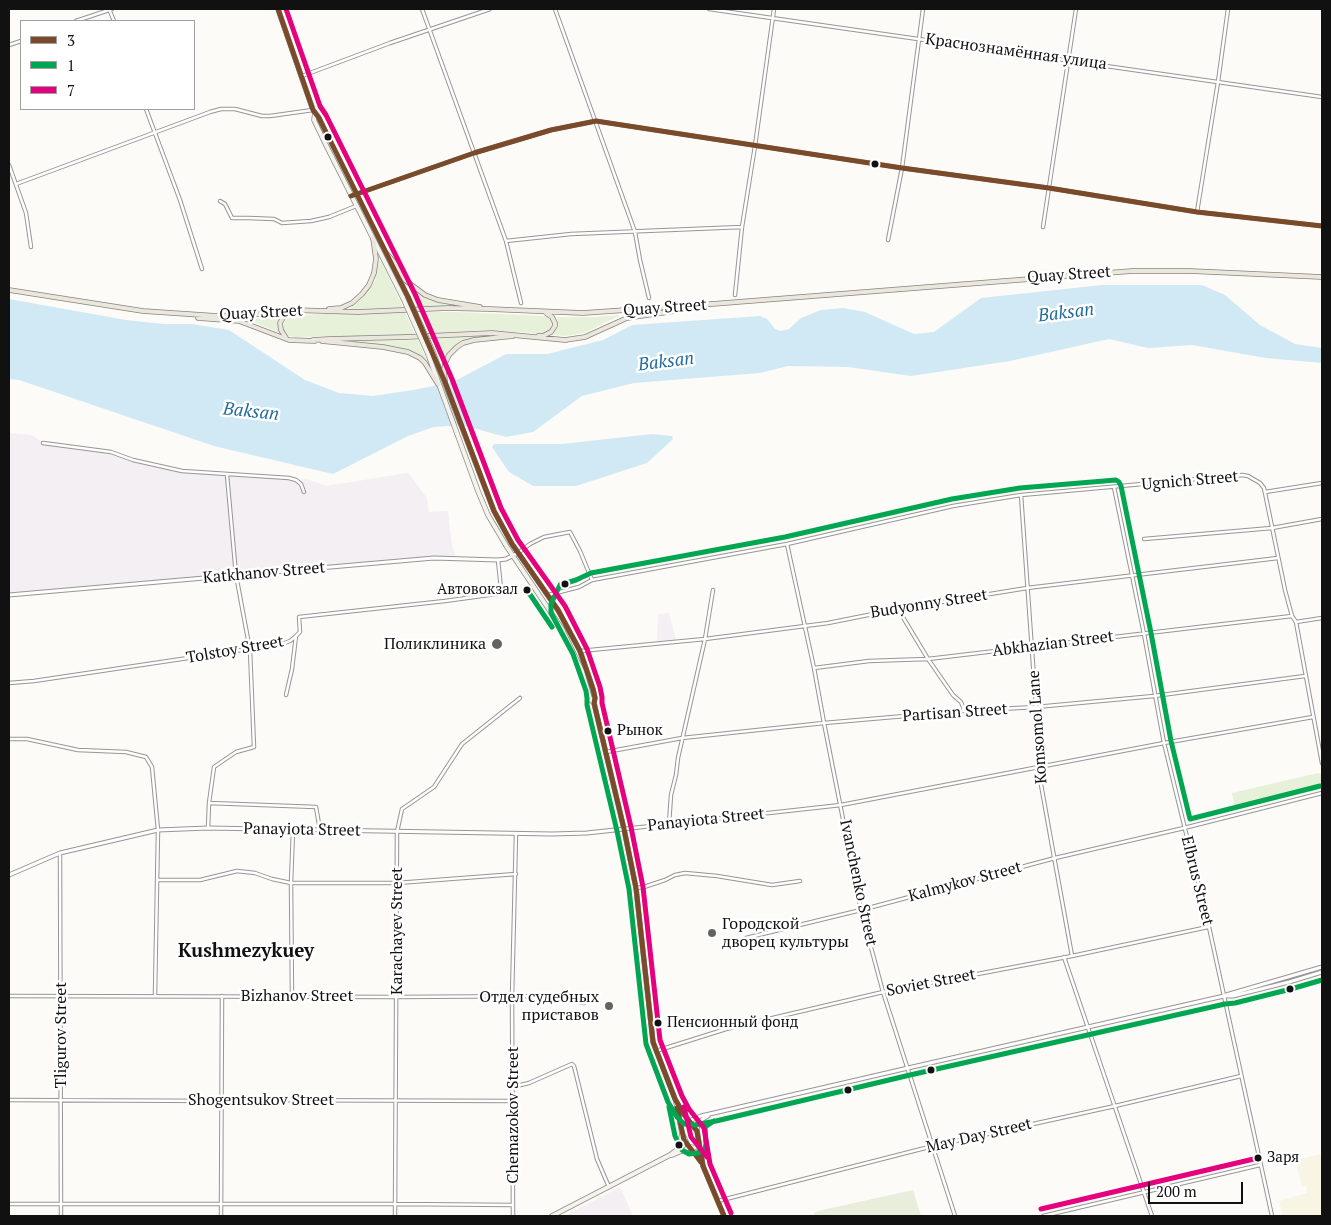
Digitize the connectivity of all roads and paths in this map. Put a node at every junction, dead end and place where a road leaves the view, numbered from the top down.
1 (110, 9) edge
2 (278, 9) edge
3 (422, 9) edge
4 (490, 9) edge
5 (555, 9) edge
6 (709, 9) edge
7 (774, 9) edge
8 (923, 9) edge
9 (1076, 9) edge
10 (1228, 9) edge
11 (772, 18) junction
12 (79, 20) edge
13 (429, 30) junction
14 (918, 38) junction
15 (1069, 60) junction
16 (302, 76) junction
17 (1218, 82) junction
18 (1322, 97) edge
19 (146, 110) edge
20 (314, 112) junction
21 (596, 122) junction
22 (154, 132) junction
23 (755, 146) junction
24 (474, 153) junction
25 (9, 165) edge
26 (902, 168) junction
27 (16, 184) junction
28 (1049, 188) junction
29 (357, 194) junction
30 (351, 196) junction
31 (220, 201) dead end
32 (356, 206) junction
33 (1197, 212) junction
34 (1322, 226) edge
35 (742, 227) junction
36 (1043, 227) dead end
37 (636, 232) junction
38 (373, 238) junction
39 (888, 240) dead end
40 (506, 241) junction
41 (31, 247) dead end
42 (387, 254) junction
43 (202, 269) dead end
44 (1322, 277) edge
45 (9, 290) edge
46 (735, 295) dead end
47 (406, 298) junction
48 (649, 298) dead end
49 (521, 303) dead end
50 (712, 304) junction
51 (489, 309) junction
52 (298, 310) junction
53 (318, 311) junction
54 (544, 312) junction
55 (162, 313) junction
56 (522, 336) junction
57 (531, 337) junction
58 (289, 340) junction
59 (313, 340) junction
60 (430, 353) junction
61 (445, 382) junction
62 (438, 384) junction
63 (43, 443) dead end
64 (227, 475) junction
65 (1322, 483) edge
66 (1114, 487) junction
67 (304, 492) dead end
68 (1265, 492) junction
69 (1021, 495) junction
70 (1322, 519) edge
71 (1272, 528) junction
72 (1144, 539) dead end
73 (787, 544) junction
74 (518, 553) junction
75 (513, 556) junction
76 (1278, 558) junction
77 (498, 560) junction
78 (236, 575) junction
79 (1132, 576) junction
80 (592, 580) junction
81 (1027, 588) junction
82 (713, 590) dead end
83 (9, 595) edge
84 (548, 595) junction
85 (898, 609) junction
86 (1292, 616) junction
87 (1322, 618) edge
88 (1296, 622) junction
89 (805, 625) junction
90 (1144, 634) junction
91 (296, 636) junction
92 (705, 639) junction
93 (1032, 647) junction
94 (250, 650) junction
95 (580, 651) junction
96 (928, 659) junction
97 (814, 668) junction
98 (1305, 676) junction
99 (9, 683) edge
100 (286, 695) dead end
101 (1154, 696) junction
102 (520, 698) dead end
103 (594, 703) junction
104 (1036, 707) junction
105 (963, 711) junction
106 (1313, 717) junction
107 (824, 722) junction
108 (682, 738) junction
109 (9, 739) edge
110 (1164, 744) junction
111 (606, 752) junction
112 (1322, 763) edge
113 (1038, 768) junction
114 (1322, 793) edge
115 (209, 803) junction
116 (840, 805) junction
117 (669, 824) junction
118 (208, 828) junction
119 (1184, 828) junction
120 (624, 829) junction
121 (158, 830) junction
122 (293, 830) junction
123 (320, 830) junction
124 (398, 832) junction
125 (516, 834) junction
126 (60, 853) junction
127 (1054, 858) junction
128 (516, 874) junction
129 (9, 875) edge
130 (158, 880) junction
131 (800, 881) dead end
132 (291, 883) junction
133 (397, 883) junction
134 (636, 888) junction
135 (861, 910) junction
136 (1209, 926) junction
137 (746, 938) dead end
138 (1072, 956) junction
139 (1064, 957) junction
140 (1322, 967) edge
141 (1322, 972) edge
142 (883, 992) junction
143 (61, 995) junction
144 (9, 996) edge
145 (155, 996) junction
146 (222, 996) junction
147 (292, 996) junction
148 (1224, 996) junction
149 (397, 997) junction
150 (512, 997) junction
151 (584, 1003) dead end
152 (1088, 1027) junction
153 (656, 1051) junction
154 (908, 1068) junction
155 (1241, 1076) junction
156 (512, 1087) junction
157 (675, 1099) junction
158 (9, 1100) edge
159 (61, 1100) junction
160 (396, 1100) junction
161 (221, 1101) junction
162 (513, 1101) junction
163 (1115, 1106) junction
164 (683, 1113) junction
165 (714, 1114) junction
166 (694, 1118) junction
167 (688, 1121) junction
168 (681, 1127) junction
169 (697, 1131) junction
170 (682, 1133) junction
171 (699, 1144) junction
172 (933, 1146) junction
173 (691, 1147) junction
174 (683, 1151) junction
175 (694, 1153) junction
176 (670, 1155) junction
177 (1260, 1165) junction
178 (703, 1166) junction
179 (609, 1187) junction
180 (1144, 1193) junction
181 (718, 1201) junction
182 (9, 1204) edge
183 (222, 1204) junction
184 (395, 1204) junction
185 (61, 1205) junction
186 (513, 1205) junction
187 (61, 1216) edge
188 (222, 1216) edge
189 (395, 1216) edge
190 (513, 1216) edge
191 (552, 1216) edge
192 (724, 1216) edge
193 (955, 1216) edge
194 (1044, 1216) edge
195 (1152, 1216) edge
196 (1272, 1216) edge

1 - 12 street
2 - 16 main road
3 - 13 street
4 - 13 street
5 - 21 street
6 - 11 street, Краснознамённая улица
7 - 11 street
8 - 14 street
9 - 15 street
10 - 17 street
11 - 14 street, Краснознамённая улица
11 - 23 street
13 - 16 street
13 - 24 street
14 - 15 street, Краснознамённая улица
14 - 26 street
15 - 17 street, Краснознамённая улица
15 - 28 street
16 - 20 main road
17 - 18 street, Краснознамённая улица
17 - 33 street
19 - 22 street
20 - 22 street
20 - 29 main road
20 - 30 main road
21 - 23 street
21 - 24 street
21 - 37 street
22 - 27 street
22 - 43 street
23 - 26 street
23 - 35 street
24 - 29 street
24 - 40 street
25 - 27 street
26 - 28 street
26 - 39 street
27 - 41 street
28 - 33 street
28 - 36 street
29 - 30 street
29 - 42 main road
30 - 32 main road
31 - 32 street
32 - 38 main road
33 - 34 street
35 - 37 street
35 - 46 street
37 - 40 street
37 - 48 street
38 - 47 main road
38 - 53 main road
40 - 49 street
42 - 47 main road
42 - 51 main road
44 - 50 main road, Quay Street
45 - 55 main road, Quay Street
47 - 60 main road, bridge
50 - 54 main road, Quay Street
50 - 57 main road
51 - 53 main road, Quay Street
51 - 54 main road, Quay Street
52 - 53 main road, Quay Street
52 - 55 main road, Quay Street
52 - 58 main road
54 - 57 main road
55 - 58 main road
56 - 57 main road
56 - 59 main road
56 - 61 main road
58 - 59 main road
59 - 62 main road
60 - 61 main road
60 - 62 main road
61 - 74 main road
62 - 75 main road
63 - 64 street
64 - 67 street
64 - 78 street
65 - 68 street
66 - 68 street, Ugnich Street
66 - 69 street, Ugnich Street
66 - 79 street, Elbrus Street
68 - 71 street
69 - 73 street, Ugnich Street
69 - 81 street, Komsomol Lane
70 - 71 street
71 - 72 street
71 - 76 street
73 - 80 street, Ugnich Street
73 - 89 street, Ivanchenko Street
74 - 75 street, Katkhanov Street
74 - 80 street
74 - 84 main road
75 - 77 street, Katkhanov Street
75 - 103 main road
76 - 79 street, Budyonny Street
76 - 86 street
77 - 78 street, Katkhanov Street
77 - 91 street, Tolstoy Street
78 - 83 street, Katkhanov Street
78 - 94 street
79 - 81 street, Budyonny Street
79 - 90 street, Elbrus Street
80 - 84 street, Ugnich Street
81 - 85 street, Budyonny Street
81 - 93 street, Komsomol Lane
82 - 92 street
84 - 95 main road
85 - 89 street, Budyonny Street
85 - 96 street
86 - 88 street
86 - 90 street, Abkhazian Street
87 - 88 street
88 - 98 street
89 - 92 street, Budyonny Street
89 - 97 street, Ivanchenko Street
90 - 93 street, Abkhazian Street
90 - 101 street, Elbrus Street
91 - 94 street, Tolstoy Street
91 - 100 street
92 - 95 street, Budyonny Street
92 - 108 street
93 - 96 street, Abkhazian Street
93 - 104 street, Komsomol Lane
94 - 99 street, Tolstoy Street
94 - 115 street
95 - 103 main road
96 - 97 street, Abkhazian Street
96 - 105 street
97 - 107 street, Ivanchenko Street
98 - 101 street, Partisan Street
98 - 106 street
101 - 104 street, Partisan Street
101 - 110 street, Elbrus Street
102 - 124 street, Karachayev Street
103 - 111 main road
104 - 105 street, Partisan Street
104 - 113 street, Komsomol Lane
105 - 107 street, Partisan Street
106 - 110 street, Panayiota Street
106 - 112 street
107 - 108 street, Partisan Street
107 - 116 street, Ivanchenko Street
108 - 111 street, Partisan Street
108 - 117 street
109 - 121 street
110 - 113 street, Panayiota Street
110 - 119 street, Elbrus Street
111 - 120 main road
113 - 116 street, Panayiota Street
113 - 127 street, Komsomol Lane
114 - 119 street, Kalmykov Street
115 - 118 street
115 - 123 street
116 - 117 street, Panayiota Street
116 - 135 street, Ivanchenko Street
117 - 120 street, Panayiota Street
118 - 121 street, Panayiota Street
118 - 122 street, Panayiota Street
119 - 127 street, Kalmykov Street
119 - 136 street, Elbrus Street
120 - 125 street, Panayiota Street
120 - 134 main road
121 - 126 street, Panayiota Street
121 - 130 street
122 - 123 street, Panayiota Street
122 - 132 street
123 - 124 street, Panayiota Street
124 - 125 street, Panayiota Street
124 - 133 street, Karachayev Street
125 - 128 street, Chemazokov Street
126 - 129 street, Panayiota Street
126 - 143 street, Tligurov Street
127 - 135 street, Kalmykov Street
127 - 138 street, Komsomol Lane
128 - 133 street
128 - 150 street, Chemazokov Street
130 - 132 street
130 - 145 street
131 - 134 street
132 - 133 street
132 - 147 street
133 - 149 street, Karachayev Street
134 - 153 main road
135 - 137 street, Kalmykov Street
135 - 142 street, Ivanchenko Street
136 - 138 street, Soviet Street
136 - 148 street, Elbrus Street
138 - 139 street, Soviet Street
139 - 142 street, Soviet Street
139 - 152 street
140 - 148 street
141 - 148 street
142 - 153 street, Soviet Street
142 - 154 street, Ivanchenko Street
143 - 144 street, Bizhanov Street
143 - 145 street, Bizhanov Street
143 - 159 street, Tligurov Street
145 - 146 street, Bizhanov Street
146 - 147 street, Bizhanov Street
146 - 161 street
147 - 149 street, Bizhanov Street
148 - 152 street
148 - 155 street, Elbrus Street
149 - 150 street, Bizhanov Street
149 - 160 street, Karachayev Street
150 - 151 street, Bizhanov Street
150 - 156 street, Chemazokov Street
152 - 154 street
152 - 163 street
153 - 157 main road
154 - 165 street
154 - 172 street, Ivanchenko Street
155 - 163 street, May Day Street
155 - 177 street, Elbrus Street
156 - 162 street, Chemazokov Street
156 - 179 street
157 - 164 main road
157 - 168 main road
158 - 159 street, Shogentsukov Street
159 - 161 street, Shogentsukov Street
159 - 185 street, Tligurov Street
160 - 161 street, Shogentsukov Street
160 - 162 street, Shogentsukov Street
160 - 184 street, Karachayev Street
161 - 183 street
162 - 186 street, Chemazokov Street
163 - 172 street, May Day Street
163 - 180 street
164 - 166 street
164 - 167 main road
165 - 166 street
165 - 169 street
166 - 167 street
167 - 168 main road
167 - 169 main road
168 - 170 main road
169 - 171 main road
170 - 173 main road
170 - 176 main road
171 - 173 main road
171 - 178 main road
172 - 181 street, May Day Street
172 - 193 street, Ivanchenko Street
173 - 174 main road
173 - 175 main road
174 - 175 main road
174 - 176 main road
175 - 178 main road
176 - 179 main road
177 - 180 street
177 - 196 street, Elbrus Street
178 - 181 main road
179 - 191 main road
180 - 194 street
180 - 195 street
181 - 192 main road
182 - 185 street
183 - 184 street
183 - 185 street
183 - 188 street
184 - 186 street
184 - 189 street, Karachayev Street
185 - 187 street, Tligurov Street
186 - 190 street, Chemazokov Street

